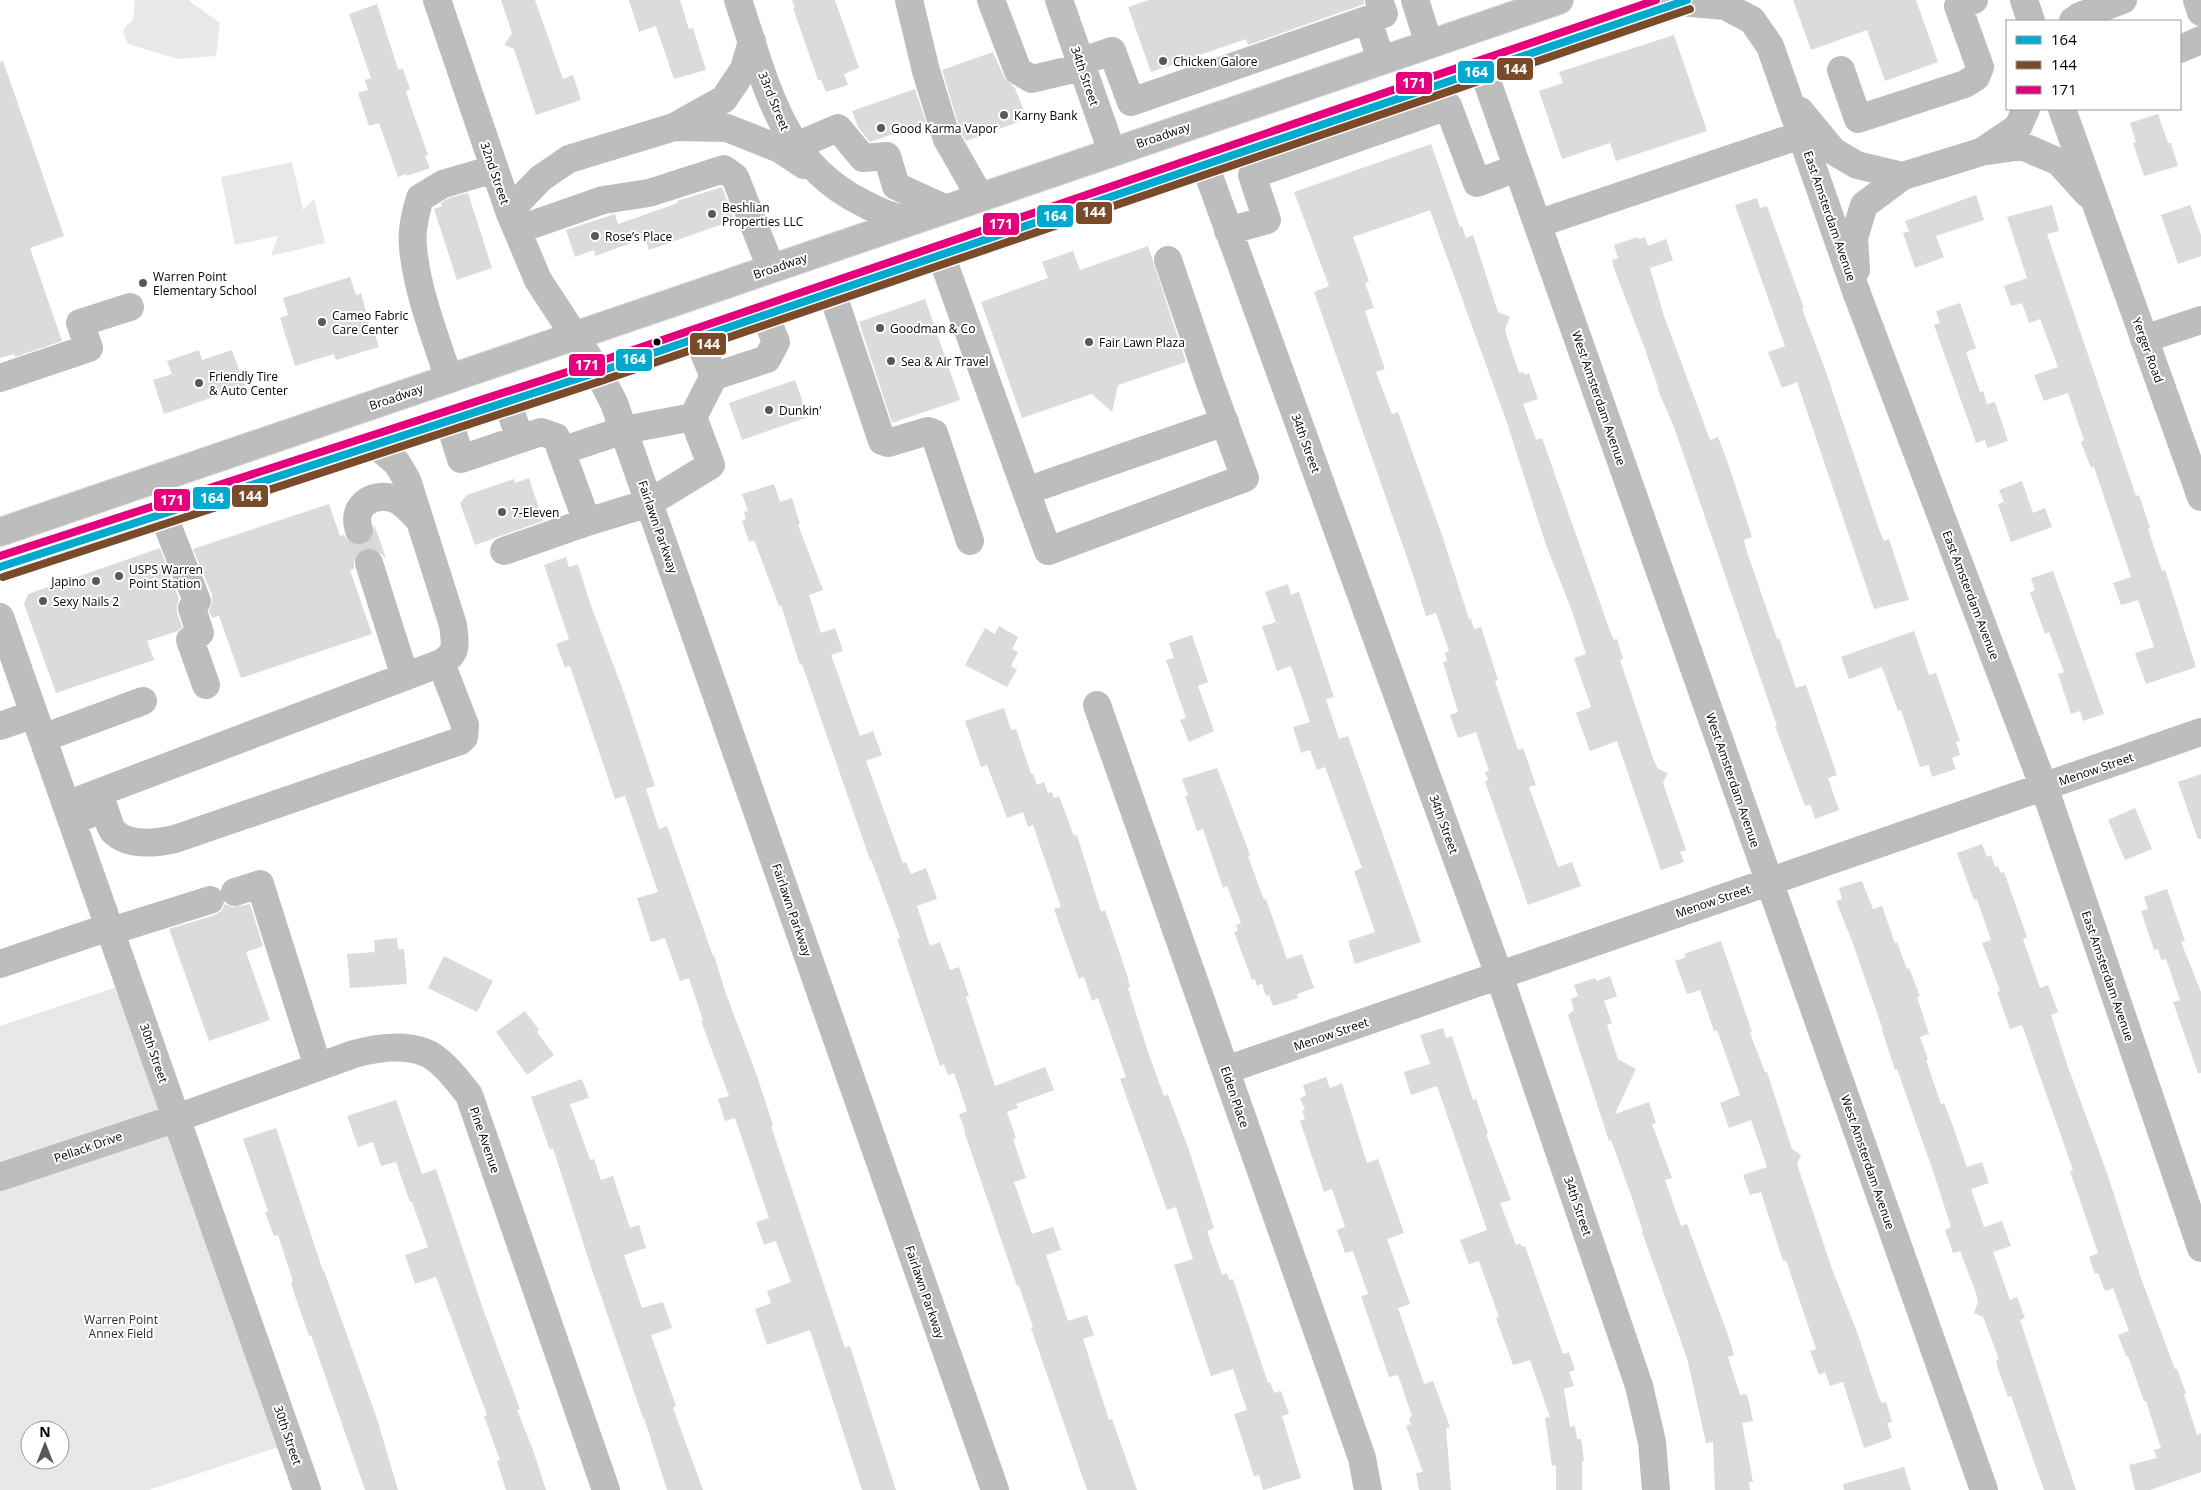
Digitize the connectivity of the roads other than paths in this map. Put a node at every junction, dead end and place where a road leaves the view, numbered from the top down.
1 (437, 0) edge
2 (738, 0) edge
3 (909, 0) edge
4 (991, 0) edge
5 (1059, 0) edge
6 (1415, 0) edge
7 (1559, 0) edge
8 (1974, 0) edge
9 (2024, 0) edge
10 (2123, 0) edge
11 (2197, 0) edge
12 (1684, 1) edge
13 (1377, 11) edge
14 (2201, 12) edge
15 (2031, 20) edge
16 (2074, 20) edge
17 (2201, 40) edge
18 (752, 41) junction
19 (1429, 44) junction
20 (2181, 49) edge
21 (1381, 60) junction
22 (1081, 64) junction
23 (1483, 70) junction
24 (1841, 70) dead end
25 (1788, 96) junction
26 (2026, 110) edge
27 (2062, 110) edge
28 (674, 127) junction
29 (1801, 135) junction
30 (796, 146) junction
31 (1112, 152) junction
32 (1980, 152) junction
33 (1267, 156) junction
34 (1205, 165) junction
35 (1518, 168) junction
36 (494, 169) junction
37 (1903, 176) junction
38 (824, 179) junction
39 (980, 197) junction
40 (2096, 203) junction
41 (946, 209) junction
42 (512, 221) junction
43 (1537, 224) junction
44 (1228, 231) junction
45 (941, 255) junction
46 (1168, 260) dead end
47 (771, 268) junction
48 (832, 292) junction
49 (1857, 294) junction
50 (130, 307) dead end
51 (765, 315) junction
52 (2201, 320) edge
53 (574, 336) junction
54 (698, 338) junction
55 (2144, 338) junction
56 (598, 372) junction
57 (715, 374) junction
58 (0, 378) edge
59 (449, 379) junction
60 (507, 402) junction
61 (693, 417) junction
62 (449, 421) junction
63 (1225, 422) junction
64 (624, 430) junction
65 (520, 438) junction
66 (376, 445) junction
67 (561, 450) junction
68 (1026, 491) junction
69 (2201, 497) edge
70 (649, 503) junction
71 (163, 514) junction
72 (420, 522) junction
73 (587, 522) junction
74 (359, 530) tunnel mouth
75 (0, 532) edge
76 (970, 541) dead end
77 (504, 551) dead end
78 (369, 563) tunnel mouth
79 (0, 567) edge
80 (0, 617) edge
81 (441, 663) junction
82 (405, 677) junction
83 (206, 685) dead end
84 (143, 701) dead end
85 (1097, 705) dead end
86 (0, 726) edge
87 (39, 726) junction
88 (2201, 732) edge
89 (2044, 787) junction
90 (69, 813) junction
91 (1770, 882) junction
92 (236, 892) dead end
93 (210, 900) dead end
94 (110, 929) junction
95 (0, 964) edge
96 (1499, 976) junction
97 (318, 1067) junction
98 (1226, 1070) junction
99 (177, 1118) junction
100 (0, 1177) edge
101 (2201, 1248) edge
102 (307, 1490) edge
103 (606, 1490) edge
104 (995, 1490) edge
105 (1368, 1490) edge
106 (1656, 1490) edge
107 (1984, 1490) edge

1 - 36 street, 32nd Street
2 - 18 street, 33rd Street
3 - 39 street
4 - 22 street
5 - 22 street, 34th Street
6 - 19 street
7 - 19 street, Broadway
8 - 24 street
9 - 15 street
10 - 16 street
11 - 14 street
12 - 23 street
12 - 25 street, East Amsterdam Avenue
13 - 21 street
13 - 22 street
17 - 20 street
18 - 28 street
18 - 30 street, 33rd Street
19 - 21 street, Broadway
21 - 31 street, Broadway
22 - 31 street, 34th Street
23 - 33 street
23 - 35 street, West Amsterdam Avenue
25 - 29 street, East Amsterdam Avenue
25 - 37 street
26 - 32 street
27 - 40 street, Yerger Road
28 - 38 street
28 - 42 street
29 - 43 street
29 - 49 street, East Amsterdam Avenue
30 - 38 street, 33rd Street
30 - 41 street
31 - 39 street, Broadway
32 - 37 street
32 - 40 street, Yerger Road
33 - 34 street
33 - 35 street
33 - 44 street
34 - 44 street, 34th Street
34 - 45 street
35 - 43 street, West Amsterdam Avenue
36 - 42 street, 32nd Street
36 - 59 street
37 - 49 street
38 - 41 street, 33rd Street
39 - 41 street, Broadway
40 - 55 street, Yerger Road
41 - 47 street, Broadway
42 - 47 street
42 - 53 street, 32nd Street
43 - 91 street, West Amsterdam Avenue
44 - 96 street, 34th Street
45 - 48 street
45 - 68 street
46 - 63 street
47 - 53 street, Broadway
48 - 51 street
48 - 76 street
49 - 89 street, East Amsterdam Avenue
50 - 58 street
51 - 54 street
51 - 57 street
52 - 55 street
53 - 56 street, Fairlawn Parkway
53 - 59 street, Broadway
54 - 56 street
54 - 57 street
55 - 69 street, Yerger Road
56 - 60 street
56 - 64 street, Fairlawn Parkway
57 - 61 street
59 - 75 street, Broadway
60 - 62 street
60 - 65 street
61 - 64 street
61 - 70 street
62 - 65 street
62 - 66 street
63 - 68 street
63 - 68 street
64 - 67 street
64 - 70 street, Fairlawn Parkway
65 - 67 street
66 - 71 street
66 - 72 street
67 - 73 street
70 - 73 street
70 - 104 street, Fairlawn Parkway
71 - 79 street
71 - 83 street
72 - 74 street
72 - 81 street
73 - 77 street
78 - 82 street
80 - 87 street, 30th Street
81 - 82 street
81 - 90 street
82 - 90 street
84 - 87 street
85 - 98 street, Elden Place
86 - 87 street
87 - 90 street, 30th Street
88 - 89 street, Menow Street
89 - 91 street, Menow Street
89 - 101 street, East Amsterdam Avenue
90 - 94 street, 30th Street
91 - 96 street, Menow Street
91 - 107 street, West Amsterdam Avenue
92 - 97 street
93 - 94 street
94 - 95 street
94 - 99 street, 30th Street
96 - 98 street, Menow Street
96 - 106 street, 34th Street
97 - 99 street, Pine Avenue
97 - 103 street, Pine Avenue
98 - 105 street, Elden Place
99 - 100 street, Pellack Drive
99 - 102 street, 30th Street

